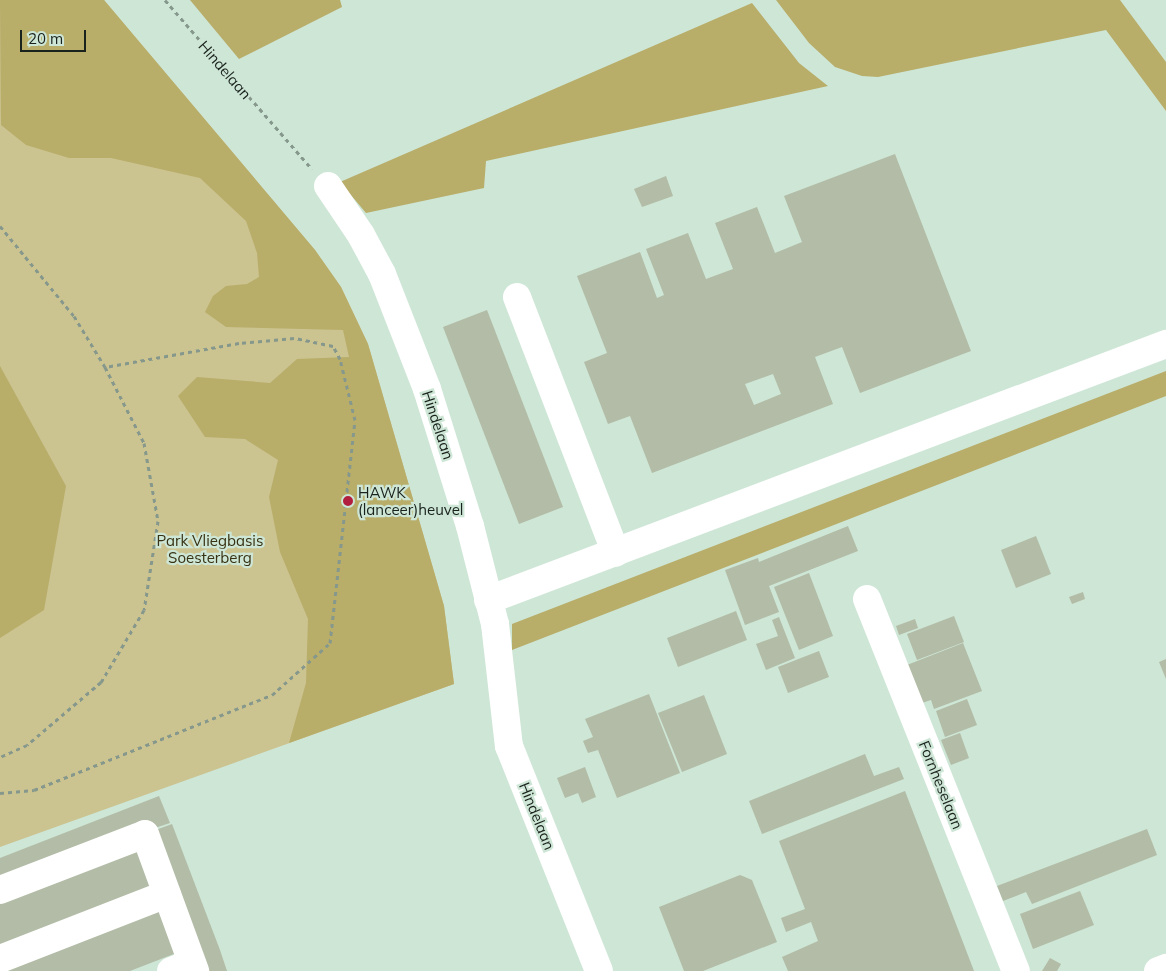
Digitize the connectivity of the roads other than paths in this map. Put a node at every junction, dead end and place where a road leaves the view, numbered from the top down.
1 (328, 186) road end
2 (517, 296) dead end
3 (1166, 344) edge
4 (616, 553) junction
5 (867, 599) dead end
6 (488, 600) junction
7 (0, 890) edge
8 (167, 894) junction
9 (0, 959) edge
10 (186, 968) edge
11 (1166, 968) edge
12 (599, 971) edge
13 (1016, 971) edge
14 (1158, 971) edge

1 - 6 street, Hindelaan
2 - 4 street
3 - 4 street
4 - 6 street
5 - 13 street, Fornheselaan
6 - 12 street, Hindelaan
7 - 8 street
8 - 9 street
8 - 10 street
11 - 14 street

